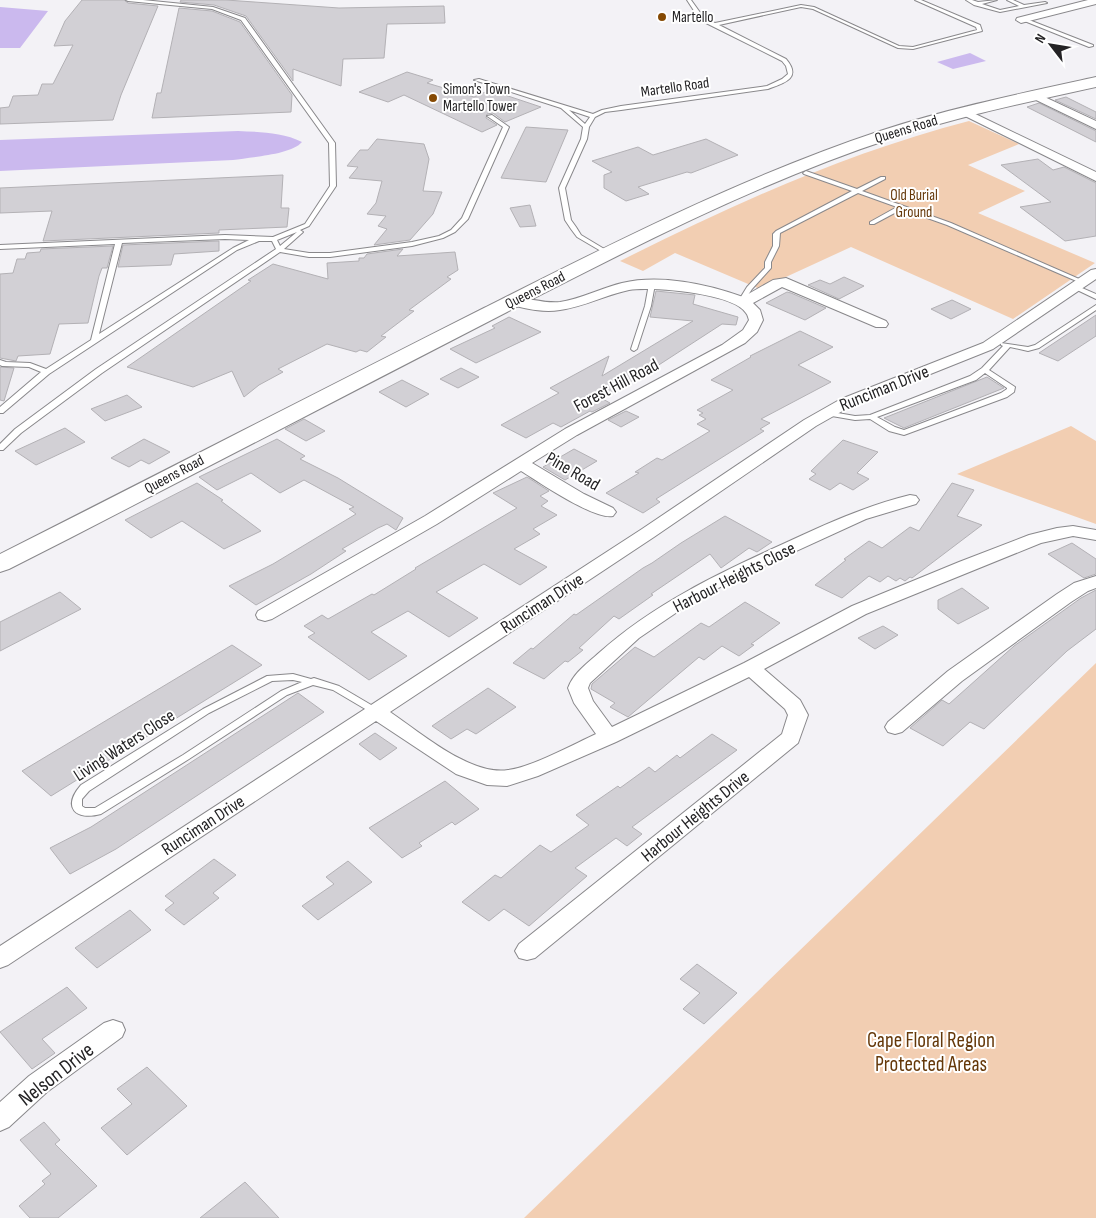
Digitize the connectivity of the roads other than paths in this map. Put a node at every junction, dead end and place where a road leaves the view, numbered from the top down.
1 (128, 0) edge
2 (689, 0) edge
3 (917, 0) edge
4 (968, 0) edge
5 (995, 0) edge
6 (1009, 0) edge
7 (1096, 1) edge
8 (1045, 3) dead end
9 (976, 4) junction
10 (1025, 7) junction
11 (1023, 20) joint
12 (714, 25) junction
13 (1091, 46) dead end
14 (477, 80) dead end
15 (1096, 82) edge
16 (1036, 96) junction
17 (559, 105) junction
18 (965, 112) junction
19 (490, 116) dead end
20 (593, 116) junction
21 (1096, 125) edge
22 (586, 127) junction
23 (806, 172) dead end
24 (1096, 177) edge
25 (883, 178) dead end
26 (857, 191) junction
27 (902, 207) junction
28 (872, 223) dead end
29 (307, 226) junction
30 (258, 239) junction
31 (274, 239) junction
32 (118, 242) junction
33 (0, 248) edge
34 (279, 250) junction
35 (608, 253) junction
36 (1085, 281) edge
37 (652, 284) junction
38 (1096, 298) edge
39 (512, 301) junction
40 (744, 301) junction
41 (1096, 307) edge
42 (881, 324) dead end
43 (94, 341) junction
44 (1002, 344) junction
45 (634, 349) dead end
46 (0, 362) edge
47 (985, 370) junction
48 (46, 372) junction
49 (0, 410) edge
50 (826, 413) junction
51 (871, 417) junction
52 (0, 448) edge
53 (520, 463) junction
54 (910, 500) dead end
55 (607, 512) dead end
56 (1096, 536) edge
57 (0, 564) edge
58 (1096, 582) edge
59 (265, 615) dead end
60 (750, 668) junction
61 (314, 681) junction
62 (375, 711) junction
63 (895, 727) dead end
64 (609, 737) junction
65 (527, 951) dead end
66 (0, 958) edge
67 (113, 1030) dead end
68 (0, 1119) edge

1 - 29 lane
2 - 12 lane, Martello Road
3 - 12 lane
4 - 9 lane
5 - 9 lane
6 - 10 lane
7 - 11 street
8 - 10 lane
9 - 10 lane
11 - 13 lane
12 - 20 lane, Martello Road
14 - 17 lane
15 - 16 main road, Queens Road
16 - 18 main road, Queens Road
16 - 21 street
17 - 20 lane
17 - 22 lane
18 - 24 street
18 - 35 main road, Queens Road
19 - 34 lane
20 - 22 lane
22 - 35 lane
23 - 26 lane
25 - 26 lane
26 - 27 lane
26 - 40 lane
27 - 28 lane
27 - 36 lane
29 - 31 lane
29 - 34 lane
30 - 31 lane
30 - 32 lane
30 - 43 lane
31 - 34 lane
32 - 33 lane
32 - 43 lane
34 - 52 lane
35 - 39 main road, Queens Road
36 - 38 lane
36 - 44 street, Runciman Drive
37 - 39 street
37 - 40 street
37 - 45 lane
39 - 57 main road, Queens Road
40 - 42 street
40 - 53 street, Forest Hill Road
41 - 44 lane
43 - 48 lane
44 - 47 lane
44 - 50 street, Runciman Drive
46 - 48 lane
47 - 51 lane
47 - 51 lane
48 - 49 lane
50 - 51 lane
50 - 62 street, Runciman Drive
53 - 55 street, Pine Road
53 - 59 street, Forest Hill Road
54 - 64 street, Harbour Heights Close
56 - 60 street
58 - 63 street
60 - 64 street
60 - 65 street, Harbour Heights Drive
61 - 61 lane, Living Waters Close
61 - 62 lane, Living Waters Close
62 - 64 street
62 - 66 street, Runciman Drive
67 - 68 street, Nelson Drive

